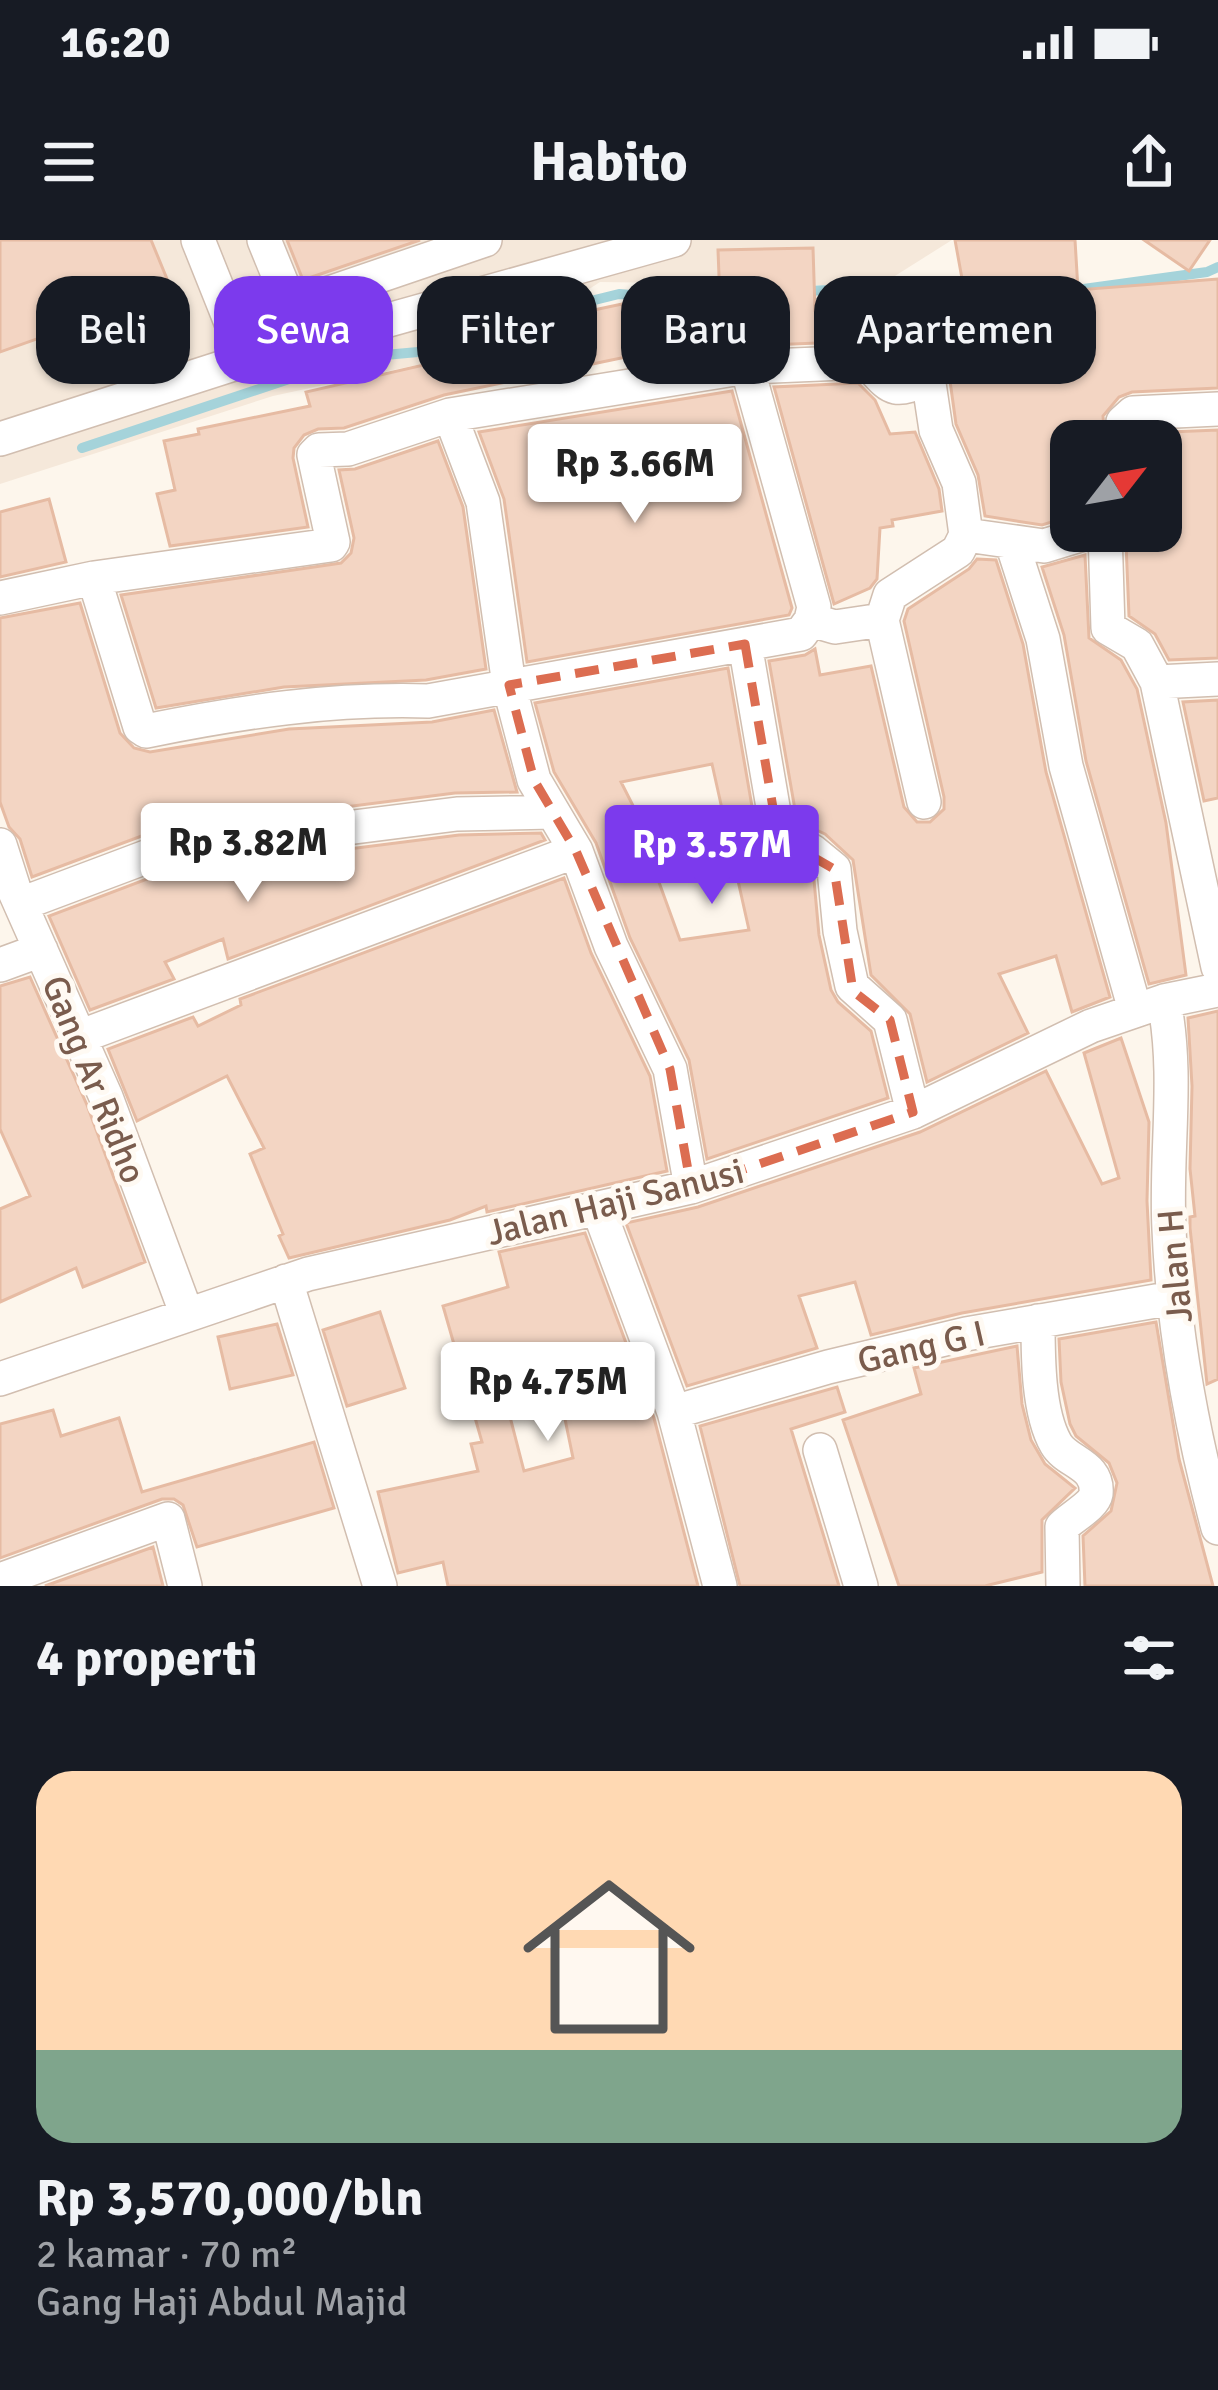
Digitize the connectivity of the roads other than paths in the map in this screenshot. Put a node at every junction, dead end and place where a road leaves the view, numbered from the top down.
1 (198, 240) edge
2 (264, 240) edge
3 (484, 240) edge
4 (674, 240) edge
5 (214, 280) edge
6 (393, 319) edge
7 (214, 370) edge
8 (642, 384) edge
9 (752, 384) edge
10 (929, 384) edge
11 (1218, 409) edge
12 (450, 415) junction
13 (1125, 420) edge
14 (0, 439) edge
15 (966, 535) junction
16 (1012, 543) junction
17 (1050, 544) edge
18 (1106, 552) edge
19 (94, 578) junction
20 (0, 598) edge
21 (812, 620) junction
22 (882, 620) junction
23 (745, 644) junction
24 (1218, 679) edge
25 (1157, 682) junction
26 (509, 685) junction
27 (925, 802) dead end
28 (553, 812) junction
29 (0, 845) edge
30 (577, 851) junction
31 (21, 904) junction
32 (41, 950) junction
33 (0, 965) edge
34 (1218, 968) edge
35 (1218, 990) edge
36 (1149, 1005) junction
37 (79, 1036) junction
38 (913, 1112) junction
39 (691, 1187) junction
40 (598, 1208) junction
41 (286, 1281) junction
42 (1173, 1298) junction
43 (187, 1315) junction
44 (1038, 1321) junction
45 (0, 1379) edge
46 (674, 1412) junction
47 (820, 1450) dead end
48 (1218, 1528) edge
49 (7, 1581) edge
50 (185, 1586) edge
51 (380, 1586) edge
52 (720, 1586) edge
53 (861, 1586) edge
54 (1064, 1586) edge

1 - 5 street
2 - 3 street
4 - 6 street
7 - 14 street
8 - 12 street
9 - 21 street
10 - 15 street
11 - 13 street
12 - 19 street
12 - 26 street
15 - 16 street
15 - 22 street
16 - 17 street
16 - 36 street, Jalan H
18 - 25 street
19 - 20 street
19 - 26 street
21 - 22 street
21 - 23 street
22 - 27 street
23 - 26 street
23 - 38 street
24 - 25 street
25 - 34 street
26 - 28 street
28 - 30 street
28 - 31 street
29 - 31 street, Gang Ar Ridho
30 - 37 street
30 - 39 street
31 - 32 street, Gang Ar Ridho
32 - 33 street
32 - 37 street, Gang Ar Ridho
35 - 36 street, Jalan Haji Sanusi
36 - 38 street, Jalan Haji Sanusi
36 - 42 street, Jalan H
37 - 43 street, Gang Ar Ridho
38 - 39 street, Jalan Haji Sanusi
39 - 40 street, Jalan Haji Sanusi
40 - 41 street, Jalan Haji Sanusi
40 - 46 street
41 - 43 street, Jalan Haji Sanusi
41 - 51 street
42 - 44 street, Gang G I
42 - 48 street, Jalan H
43 - 45 street, Jalan Haji Sanusi
44 - 46 street, Gang G I
44 - 54 street
46 - 52 street
47 - 53 street
49 - 50 street

